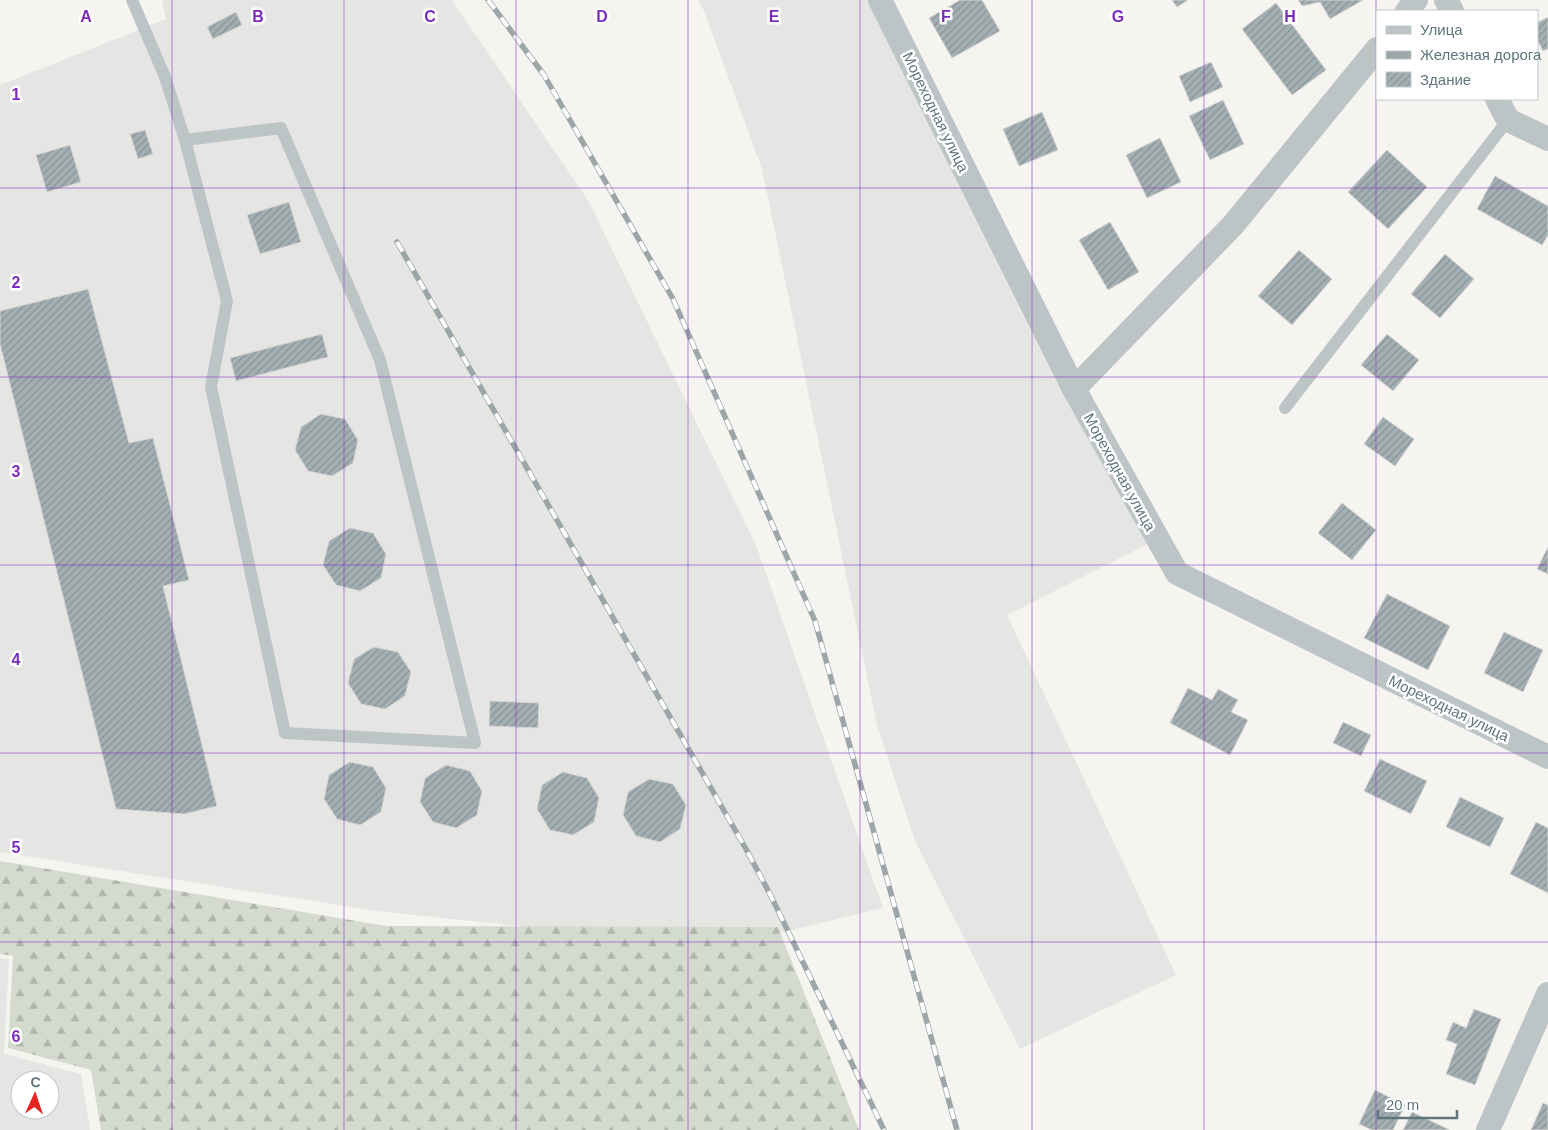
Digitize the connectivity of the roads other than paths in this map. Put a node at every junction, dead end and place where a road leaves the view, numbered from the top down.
1 (132, 0) edge
2 (880, 0) edge
3 (1416, 0) edge
4 (1408, 10) edge
5 (1376, 50) edge
6 (1498, 100) edge
7 (1508, 120) junction
8 (1548, 139) edge
9 (185, 140) junction
10 (1074, 389) junction
11 (1285, 408) dead end
12 (1548, 757) edge
13 (1548, 994) edge
14 (1488, 1130) edge

1 - 9 lane
2 - 10 street, Мореходная улица
3 - 4 street
5 - 10 street
6 - 7 street
7 - 8 street
7 - 11 lane
9 - 9 lane
10 - 12 street, Мореходная улица
13 - 14 street

